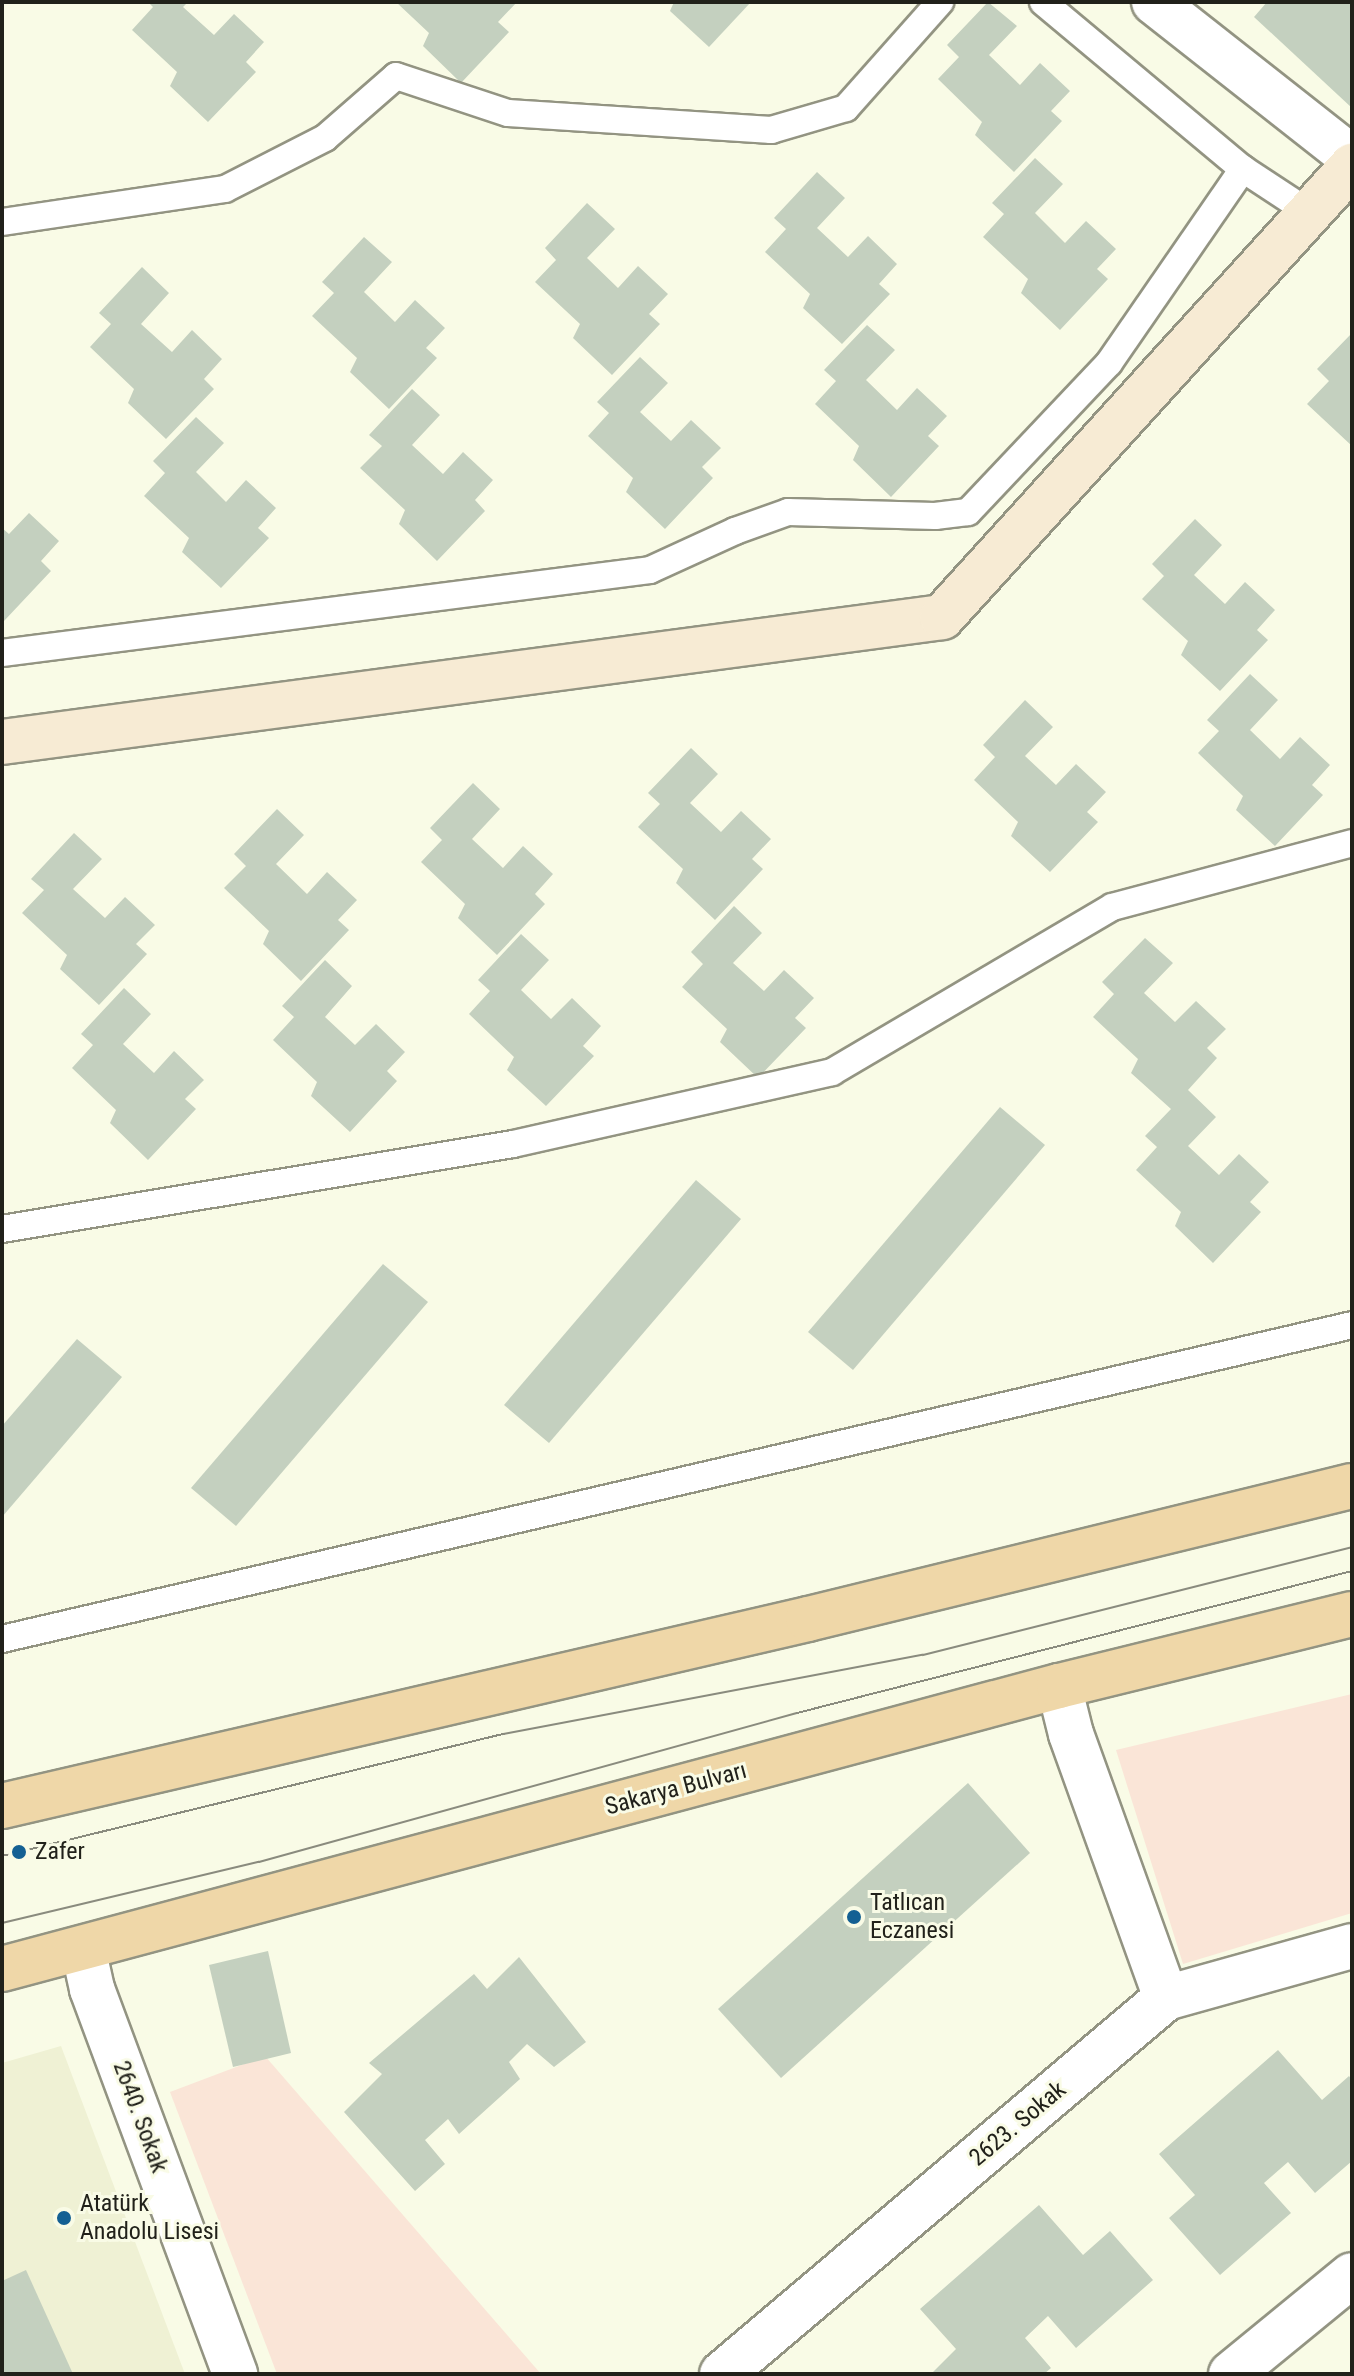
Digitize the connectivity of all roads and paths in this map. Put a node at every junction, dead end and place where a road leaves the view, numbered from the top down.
1 (940, 2) edge
2 (1043, 2) edge
3 (1154, 2) edge
4 (1352, 158) edge
5 (1352, 166) edge
6 (1243, 169) junction
7 (1310, 213) junction
8 (2, 222) edge
9 (2, 653) edge
10 (2, 742) edge
11 (1352, 843) edge
12 (2, 1229) edge
13 (1352, 1325) edge
14 (1352, 1486) edge
15 (1352, 1614) edge
16 (2, 1639) edge
17 (1059, 1686) junction
18 (2, 1806) edge
19 (1352, 1946) edge
20 (83, 1948) junction
21 (2, 1969) edge
22 (1166, 1998) junction
23 (1352, 2275) edge
24 (235, 2374) edge
25 (722, 2374) edge
26 (1231, 2374) edge

1 - 8 lane
2 - 6 lane
3 - 4 street
5 - 7 street
6 - 7 lane
6 - 9 lane
7 - 10 street
11 - 12 lane
13 - 16 lane
14 - 18 main road
15 - 17 main road, Sakarya Bulvarı
17 - 20 main road, Sakarya Bulvarı
17 - 22 street
19 - 22 street, 2623. Sokak
20 - 21 main road, Sakarya Bulvarı
20 - 24 street, 2640. Sokak
22 - 25 street, 2623. Sokak
23 - 26 street

